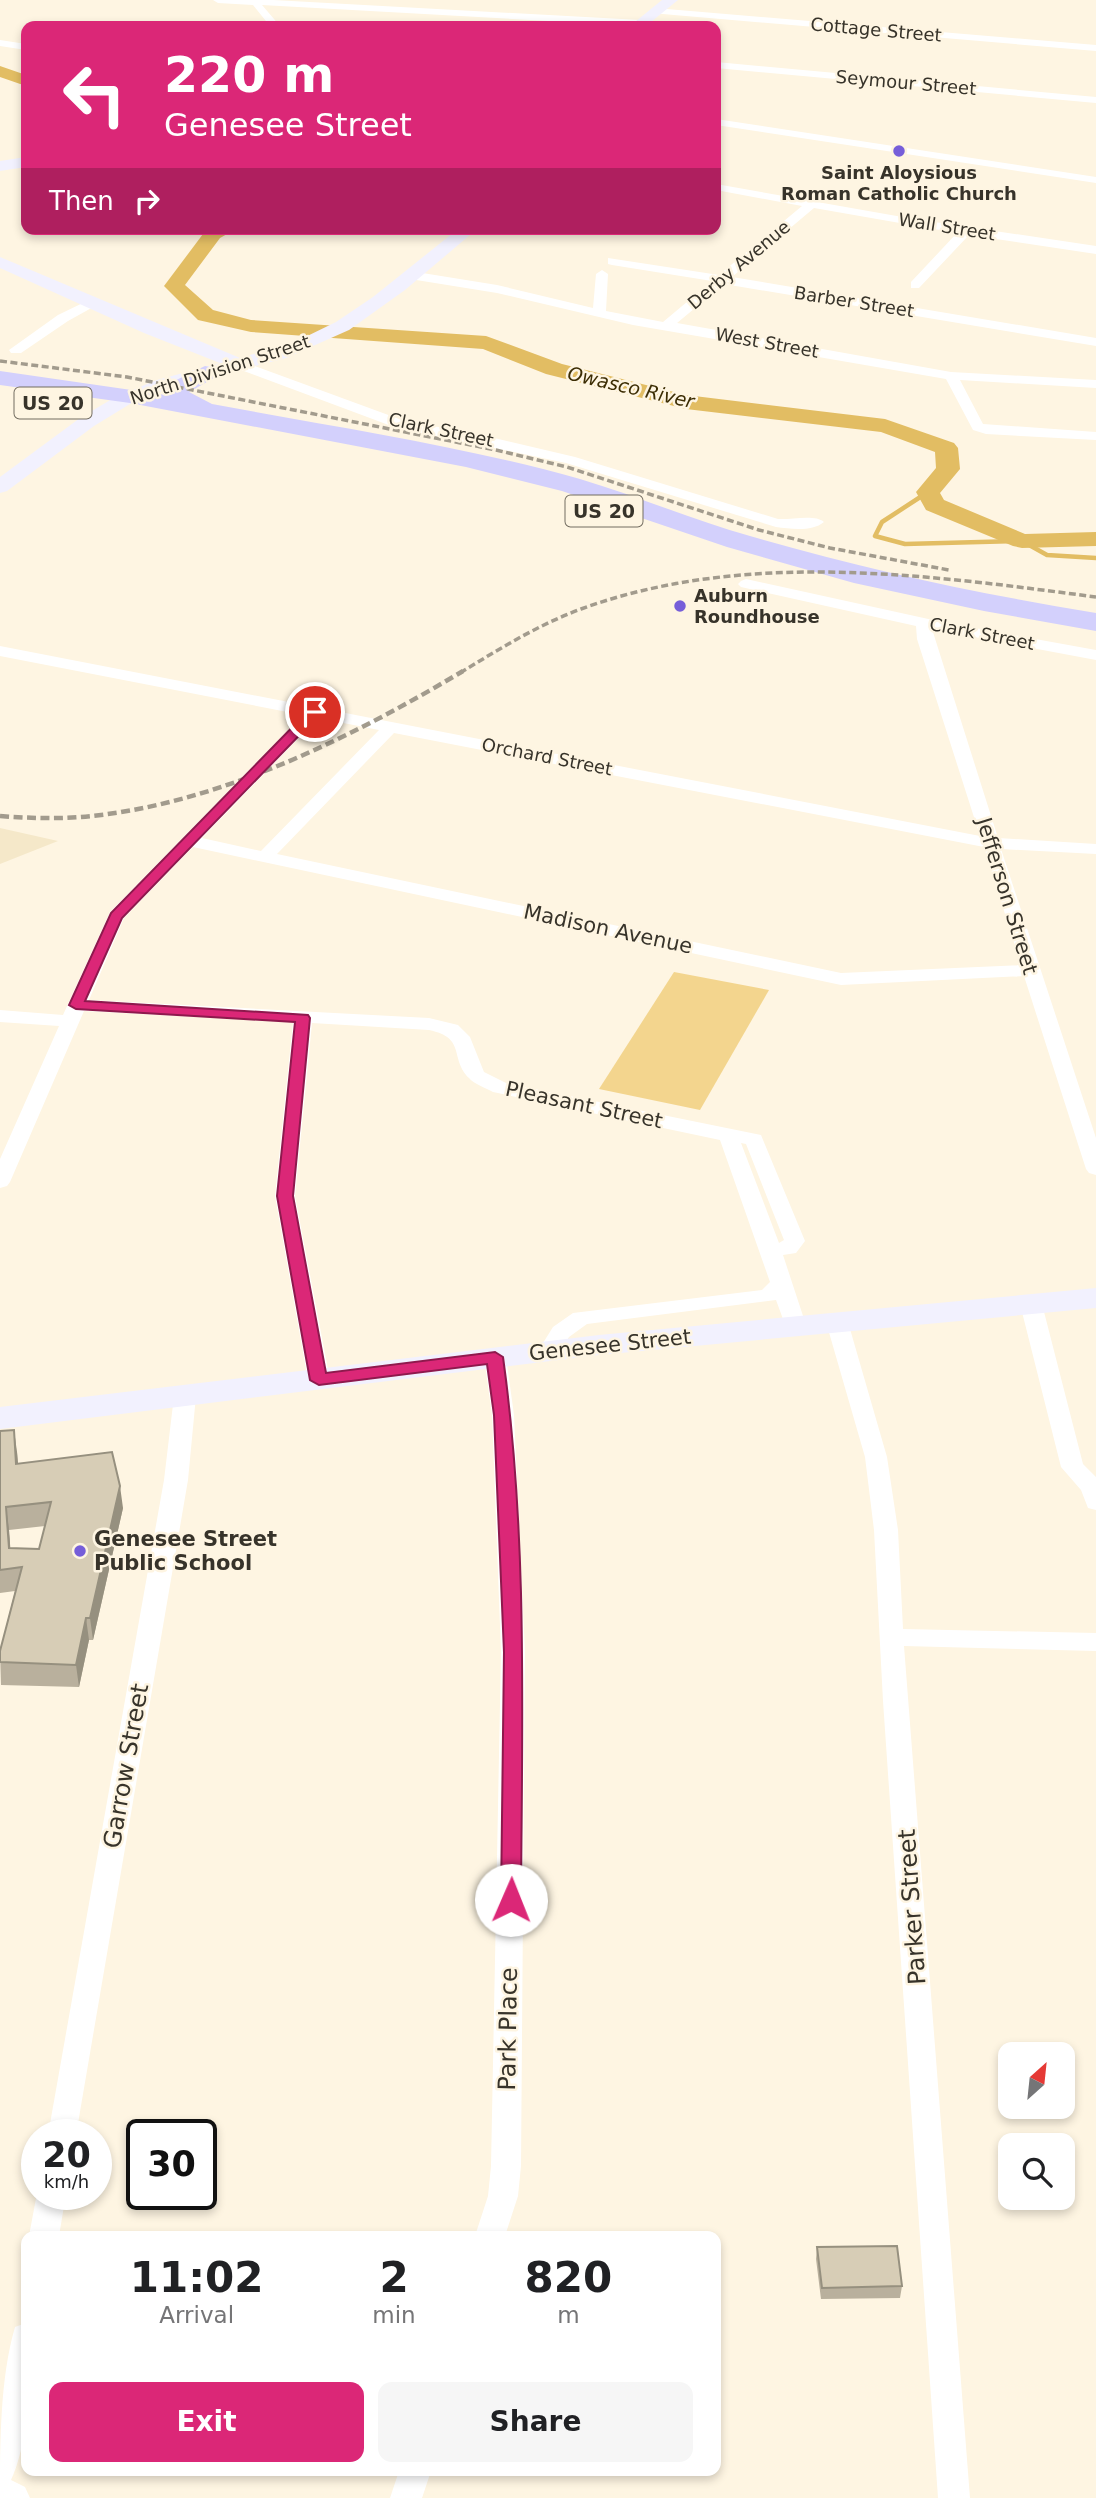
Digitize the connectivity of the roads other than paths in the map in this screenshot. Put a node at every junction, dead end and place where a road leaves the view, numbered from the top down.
1 (218, 0) edge
2 (671, 0) edge
3 (259, 2) junction
4 (655, 11) junction
5 (270, 21) edge
6 (573, 21) edge
7 (644, 21) edge
8 (0, 43) edge
9 (21, 46) edge
10 (1096, 48) edge
11 (721, 65) edge
12 (1096, 100) edge
13 (721, 123) edge
14 (21, 163) edge
15 (0, 166) edge
16 (1096, 180) edge
17 (721, 188) edge
18 (812, 204) junction
19 (966, 231) junction
20 (461, 235) edge
21 (1096, 250) edge
22 (612, 261) dead end
23 (0, 262) edge
24 (602, 274) dead end
25 (410, 275) junction
26 (720, 279) junction
27 (915, 285) dead end
28 (91, 303) junction
29 (599, 314) junction
30 (666, 326) junction
31 (1096, 342) edge
32 (16, 350) dead end
33 (237, 364) junction
34 (205, 373) junction
35 (951, 376) junction
36 (0, 379) edge
37 (1096, 384) edge
38 (0, 394) edge
39 (130, 397) junction
40 (106, 412) junction
41 (218, 413) junction
42 (1096, 436) edge
43 (0, 487) edge
44 (817, 522) dead end
45 (746, 584) dead end
46 (1096, 622) edge
47 (922, 623) junction
48 (1096, 639) edge
49 (0, 651) edge
50 (1096, 655) edge
51 (315, 712) junction
52 (392, 726) junction
53 (190, 841) junction
54 (989, 843) junction
55 (1096, 849) edge
56 (267, 856) junction
57 (1030, 970) junction
58 (73, 1013) junction
59 (0, 1016) edge
60 (303, 1018) junction
61 (1096, 1169) edge
62 (0, 1182) edge
63 (781, 1282) junction
64 (1096, 1298) edge
65 (1031, 1304) junction
66 (837, 1322) junction
67 (795, 1325) junction
68 (549, 1351) junction
69 (495, 1357) junction
70 (319, 1380) junction
71 (185, 1396) junction
72 (0, 1418) edge
73 (1096, 1502) edge
74 (891, 1637) junction
75 (1096, 1642) edge
76 (65, 2119) edge
77 (48, 2210) edge
78 (45, 2231) edge
79 (492, 2231) edge
80 (21, 2363) edge
81 (0, 2470) edge
82 (413, 2476) edge
83 (0, 2491) edge
84 (14, 2498) edge
85 (406, 2498) edge
86 (954, 2498) edge

1 - 3 street
2 - 4 street
3 - 5 street
3 - 6 street
4 - 7 street
4 - 10 street, Cottage Street
8 - 9 street
11 - 12 street, Seymour Street
13 - 16 street
14 - 15 street
17 - 18 street, Wall Street
18 - 19 street, Wall Street
18 - 26 street, Derby Avenue
19 - 21 street, Wall Street
19 - 27 street
20 - 25 street, North Division Street
22 - 26 street, Barber Street
23 - 28 street, Clark Street
24 - 29 street
25 - 29 street, West Street
25 - 33 street, North Division Street
26 - 30 street, Derby Avenue
26 - 31 street, Barber Street
28 - 32 street
28 - 33 street, Clark Street
29 - 30 street, West Street
30 - 35 street, West Street
33 - 34 street, North Division Street
33 - 44 street, Clark Street
34 - 39 street, North Division Street
34 - 41 highway
35 - 37 street, West Street
35 - 42 street
36 - 39 highway, US 20
38 - 40 highway, US 20
39 - 40 street, North Division Street
39 - 41 highway, US 20
40 - 43 street, North Division Street
40 - 48 highway, US 20
41 - 46 highway, US 20
45 - 47 street, Clark Street
47 - 50 street, Clark Street
47 - 54 street, Jefferson Street
49 - 51 street, Orchard Street
51 - 52 street, Orchard Street
51 - 53 street
52 - 54 street, Orchard Street
52 - 56 street
53 - 56 street, Madison Avenue
53 - 58 street
54 - 55 street, Orchard Street
54 - 57 street, Jefferson Street
56 - 57 street, Madison Avenue
57 - 61 street, Jefferson Street
58 - 59 street, Pleasant Street
58 - 60 street, Pleasant Street
58 - 62 street
60 - 63 street, Pleasant Street
60 - 70 street
63 - 67 street, Pleasant Street
63 - 68 street
64 - 65 street, Genesee Street
65 - 66 street, Genesee Street
65 - 73 street
66 - 67 street, Genesee Street
66 - 74 street, Parker Street
67 - 68 street, Genesee Street
68 - 69 street, Genesee Street
69 - 70 street, Genesee Street
69 - 79 street, Park Place
70 - 71 street, Genesee Street
71 - 72 street, Genesee Street
71 - 76 street, Garrow Street
74 - 75 street
74 - 86 street, Parker Street
77 - 78 street
80 - 81 street
82 - 85 street
83 - 84 street

